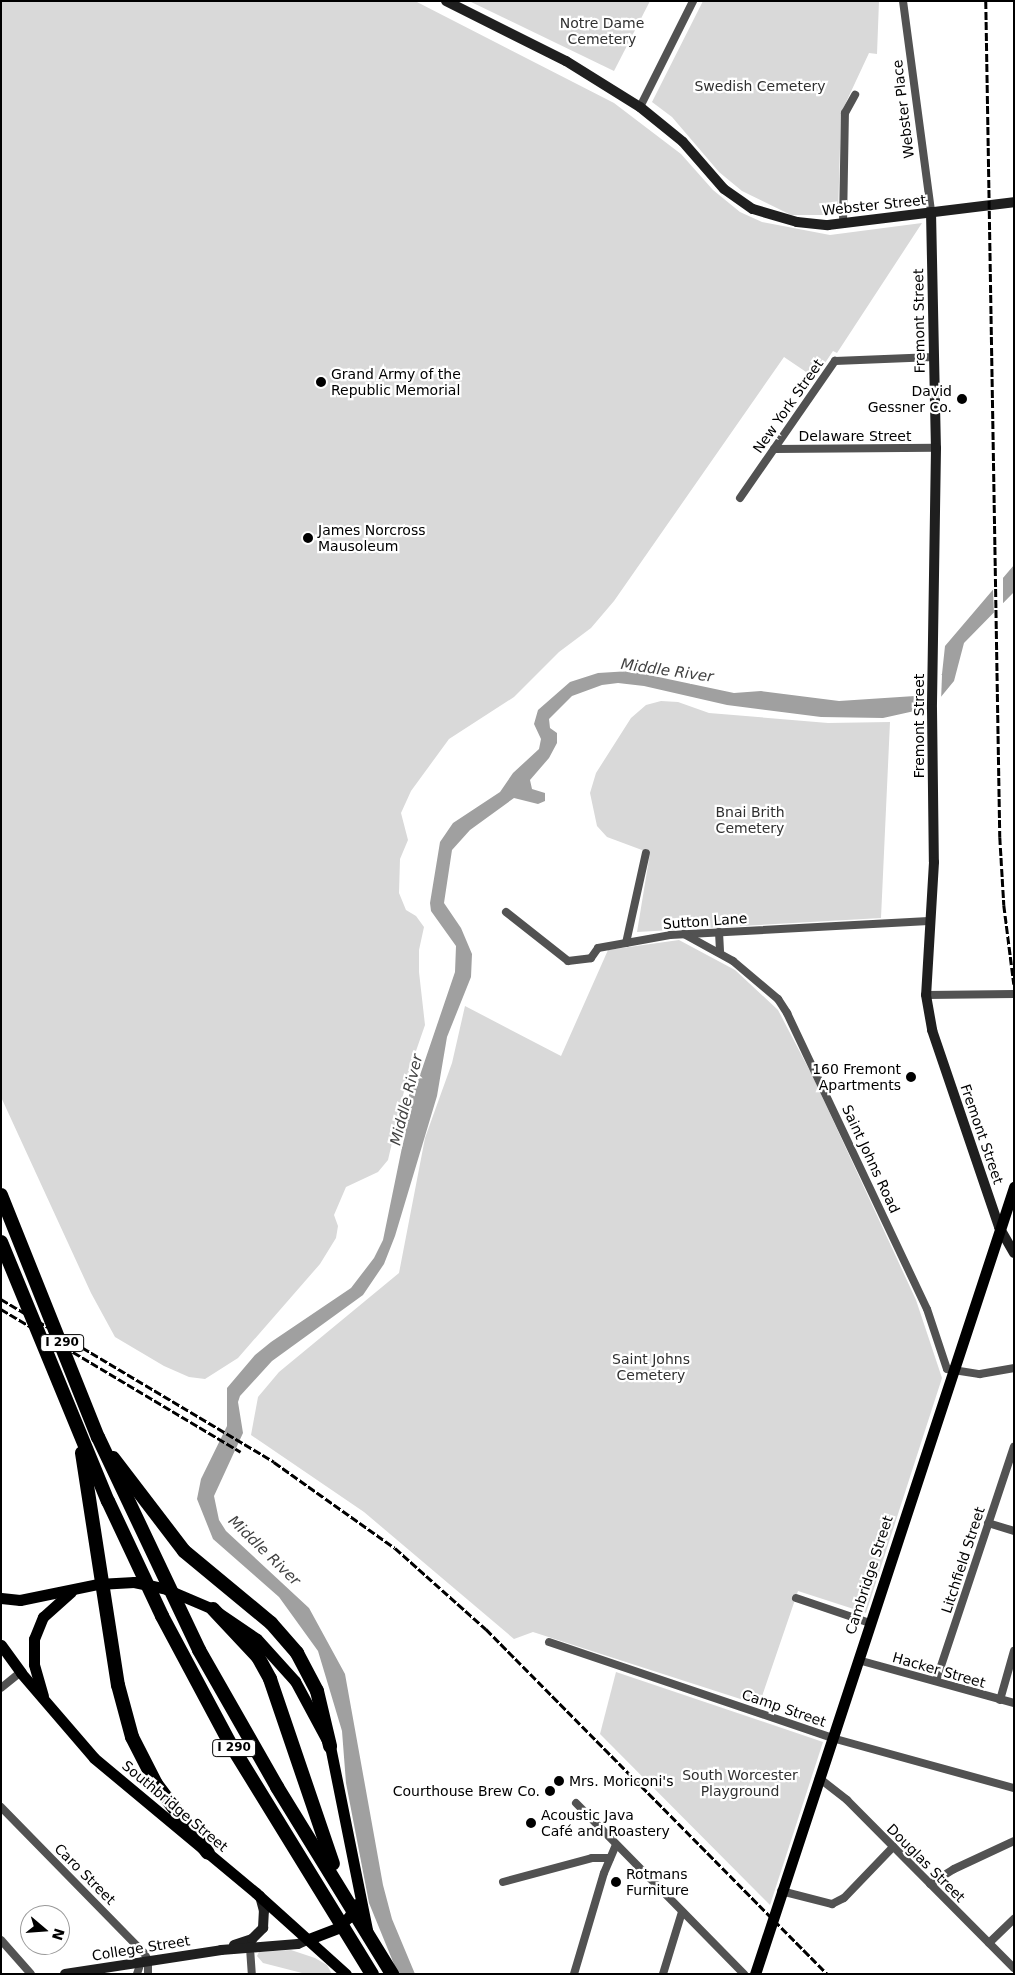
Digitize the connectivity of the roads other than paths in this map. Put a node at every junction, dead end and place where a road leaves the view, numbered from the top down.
1 (446, 1) edge
2 (693, 1) edge
3 (903, 1) edge
4 (856, 95) dead end
5 (640, 106) junction
6 (1014, 202) edge
7 (931, 212) junction
8 (843, 224) junction
9 (934, 357) junction
10 (936, 448) junction
11 (774, 449) junction
12 (740, 498) dead end
13 (646, 853) dead end
14 (506, 912) dead end
15 (929, 921) junction
16 (719, 932) junction
17 (684, 934) junction
18 (626, 943) junction
19 (720, 952) junction
20 (1011, 994) edge
21 (926, 995) junction
22 (1014, 1187) edge
23 (1, 1195) edge
24 (999, 1227) junction
25 (1, 1242) edge
26 (1014, 1253) edge
27 (1014, 1368) edge
28 (953, 1371) junction
29 (78, 1430) junction
30 (98, 1437) junction
31 (1014, 1447) edge
32 (988, 1523) junction
33 (1014, 1531) edge
34 (75, 1589) junction
35 (796, 1598) dead end
36 (4, 1600) edge
37 (213, 1609) junction
38 (870, 1622) junction
39 (549, 1642) dead end
40 (1, 1644) edge
41 (1014, 1650) edge
42 (858, 1660) junction
43 (21, 1672) junction
44 (936, 1681) junction
45 (1, 1688) edge
46 (1000, 1700) junction
47 (45, 1702) junction
48 (1014, 1704) edge
49 (832, 1738) junction
50 (330, 1746) junction
51 (819, 1778) junction
52 (1014, 1788) edge
53 (576, 1803) dead end
54 (1, 1807) edge
55 (1014, 1841) edge
56 (616, 1845) junction
57 (893, 1848) junction
58 (208, 1853) junction
59 (610, 1858) junction
60 (357, 1879) junction
61 (503, 1882) dead end
62 (930, 1884) junction
63 (782, 1891) junction
64 (260, 1896) junction
65 (682, 1912) junction
66 (356, 1915) junction
67 (1014, 1919) edge
68 (309, 1939) junction
69 (1, 1940) edge
70 (989, 1943) junction
71 (250, 1948) junction
72 (222, 1950) junction
73 (145, 1961) junction
74 (1014, 1968) edge
75 (69, 1973) edge
76 (31, 1974) edge
77 (137, 1974) edge
78 (148, 1974) edge
79 (252, 1974) edge
80 (346, 1974) edge
81 (372, 1974) edge
82 (384, 1974) edge
83 (392, 1974) edge
84 (574, 1974) edge
85 (664, 1974) edge
86 (744, 1974) edge
87 (756, 1974) edge

1 - 5 street, Webster Street
2 - 5 street
3 - 7 street, Webster Place
4 - 8 street
5 - 8 street, Webster Street
6 - 7 street, Webster Street
7 - 8 street, Webster Street
7 - 9 street, Fremont Street
9 - 10 street, Fremont Street
9 - 11 street, New York Street
10 - 11 street, Delaware Street
10 - 15 street, Fremont Street
11 - 12 street, New York Street
13 - 18 street
14 - 18 street, Sutton Lane
15 - 16 street, Sutton Lane
15 - 21 street, Fremont Street
16 - 17 street, Sutton Lane
16 - 19 street
17 - 18 street, Sutton Lane
17 - 19 street, Saint Johns Road
19 - 28 street, Saint Johns Road
20 - 21 street
21 - 24 street, Fremont Street
22 - 24 main road, Cambridge Street
23 - 30 highway, I 290
24 - 26 street, Fremont Street
24 - 28 main road, Cambridge Street
25 - 29 highway, I 290
27 - 28 street
28 - 38 main road, Cambridge Street
29 - 58 highway
29 - 81 highway, I 290
30 - 50 highway
30 - 66 highway, I 290
31 - 32 street, Litchfield Street
32 - 33 street
32 - 44 street, Litchfield Street
34 - 36 main road
34 - 37 main road
34 - 47 main road
35 - 38 street
37 - 50 main road
37 - 66 highway
38 - 42 main road, Cambridge Street
39 - 49 street, Camp Street
40 - 43 main road, Southbridge Street
41 - 46 street
42 - 44 street, Hacker Street
42 - 49 main road, Cambridge Street
43 - 45 street
43 - 47 main road, Southbridge Street
44 - 46 street, Hacker Street
46 - 48 street, Hacker Street
47 - 58 main road, Southbridge Street
49 - 51 main road, Cambridge Street
49 - 52 street, Camp Street
50 - 60 main road
51 - 57 street, Douglas Street
51 - 63 main road, Cambridge Street
53 - 56 street
54 - 73 street, Caro Street
55 - 62 street
56 - 59 street
56 - 65 street
57 - 62 street, Douglas Street
57 - 63 street
58 - 64 main road, Southbridge Street
59 - 61 street
59 - 84 street
60 - 68 main road
60 - 82 main road
62 - 70 street, Douglas Street
63 - 87 main road, Cambridge Street
64 - 68 main road, Southbridge Street
64 - 72 street, College Street
65 - 85 street
65 - 86 street
66 - 83 highway, I 290
67 - 70 street
68 - 71 street, College Street
68 - 80 main road, Southbridge Street
69 - 76 street
70 - 74 street, Douglas Street
71 - 72 street, College Street
71 - 79 street
72 - 73 street, College Street
73 - 75 street, College Street
73 - 77 street
73 - 78 street

